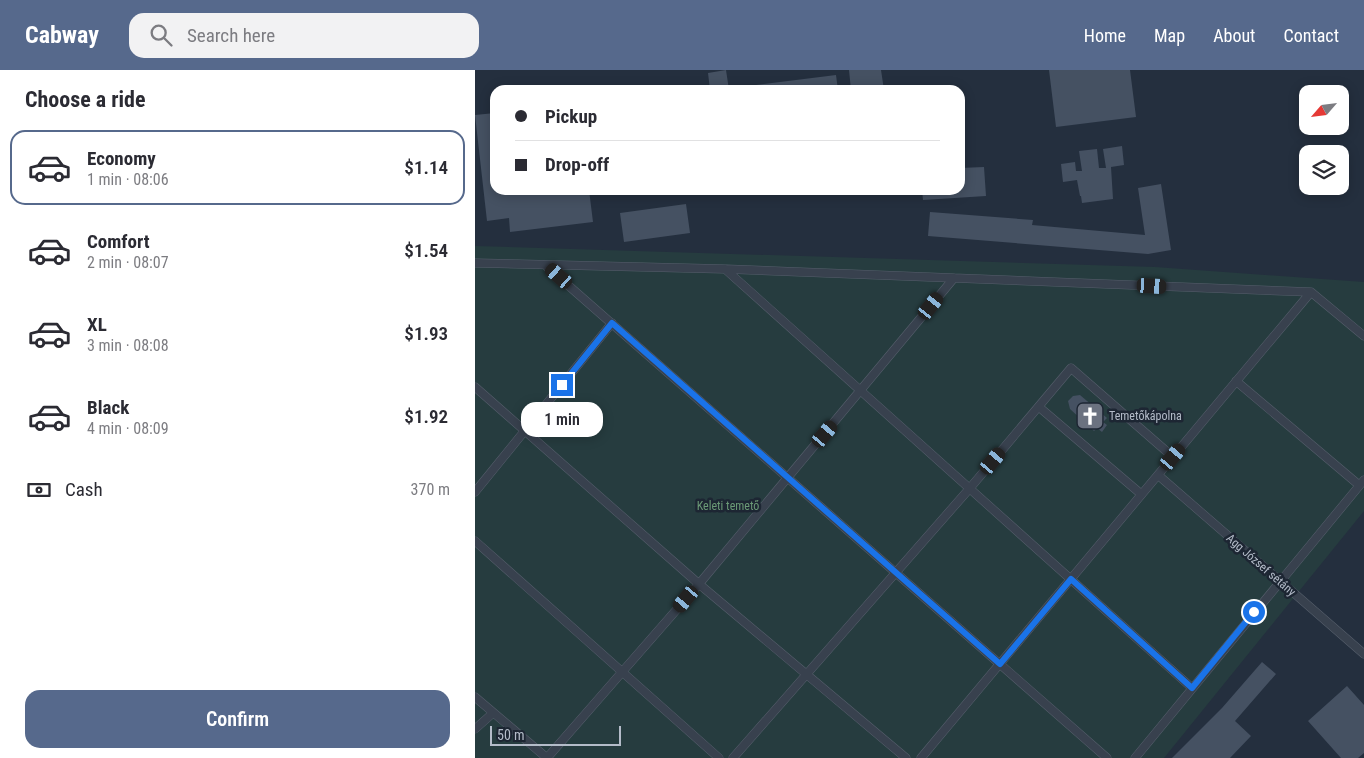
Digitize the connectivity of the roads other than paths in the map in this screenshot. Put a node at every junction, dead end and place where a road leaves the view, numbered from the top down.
1 (475, 263) edge
2 (545, 264) junction
3 (725, 269) junction
4 (954, 278) junction
5 (1311, 292) junction
6 (612, 323) junction
7 (1364, 336) edge
8 (1237, 381) junction
9 (475, 387) edge
10 (862, 390) junction
11 (1039, 407) junction
12 (525, 431) junction
13 (1173, 457) junction
14 (1158, 476) junction
15 (788, 478) junction
16 (1362, 482) edge
17 (970, 488) junction
18 (475, 492) edge
19 (1141, 494) junction
20 (475, 541) edge
21 (896, 573) junction
22 (1071, 579) junction
23 (1279, 582) junction
24 (699, 584) junction
25 (1364, 654) edge
26 (1000, 664) junction
27 (624, 672) junction
28 (806, 675) junction
29 (1192, 688) junction
30 (475, 697) edge
31 (493, 713) junction
32 (475, 729) edge
33 (547, 758) edge
34 (719, 758) edge
35 (733, 758) edge
36 (906, 758) edge
37 (921, 758) edge
38 (1107, 758) edge
39 (1135, 758) edge

1 - 2 lane
2 - 3 lane
2 - 6 lane
3 - 4 lane
3 - 10 lane
4 - 5 lane
4 - 10 lane
5 - 7 lane
5 - 8 lane
6 - 12 lane
6 - 15 lane
8 - 13 lane
8 - 16 lane
9 - 12 lane
10 - 15 lane
10 - 17 lane
11 - 13 lane
11 - 17 lane
11 - 19 lane
12 - 18 lane
12 - 24 lane
13 - 14 lane
14 - 19 lane
14 - 23 lane, Agg József sétány
15 - 21 lane
15 - 24 lane
16 - 23 lane
17 - 21 lane
17 - 22 lane
19 - 22 lane
20 - 27 lane
21 - 26 lane
21 - 28 lane
22 - 26 lane
22 - 29 lane
23 - 25 lane, Agg József sétány
23 - 29 lane
24 - 27 lane
24 - 28 lane
26 - 37 lane
26 - 38 lane
27 - 33 lane
27 - 34 lane
28 - 35 lane
28 - 36 lane
29 - 39 lane
30 - 31 lane
31 - 32 lane
31 - 33 lane

